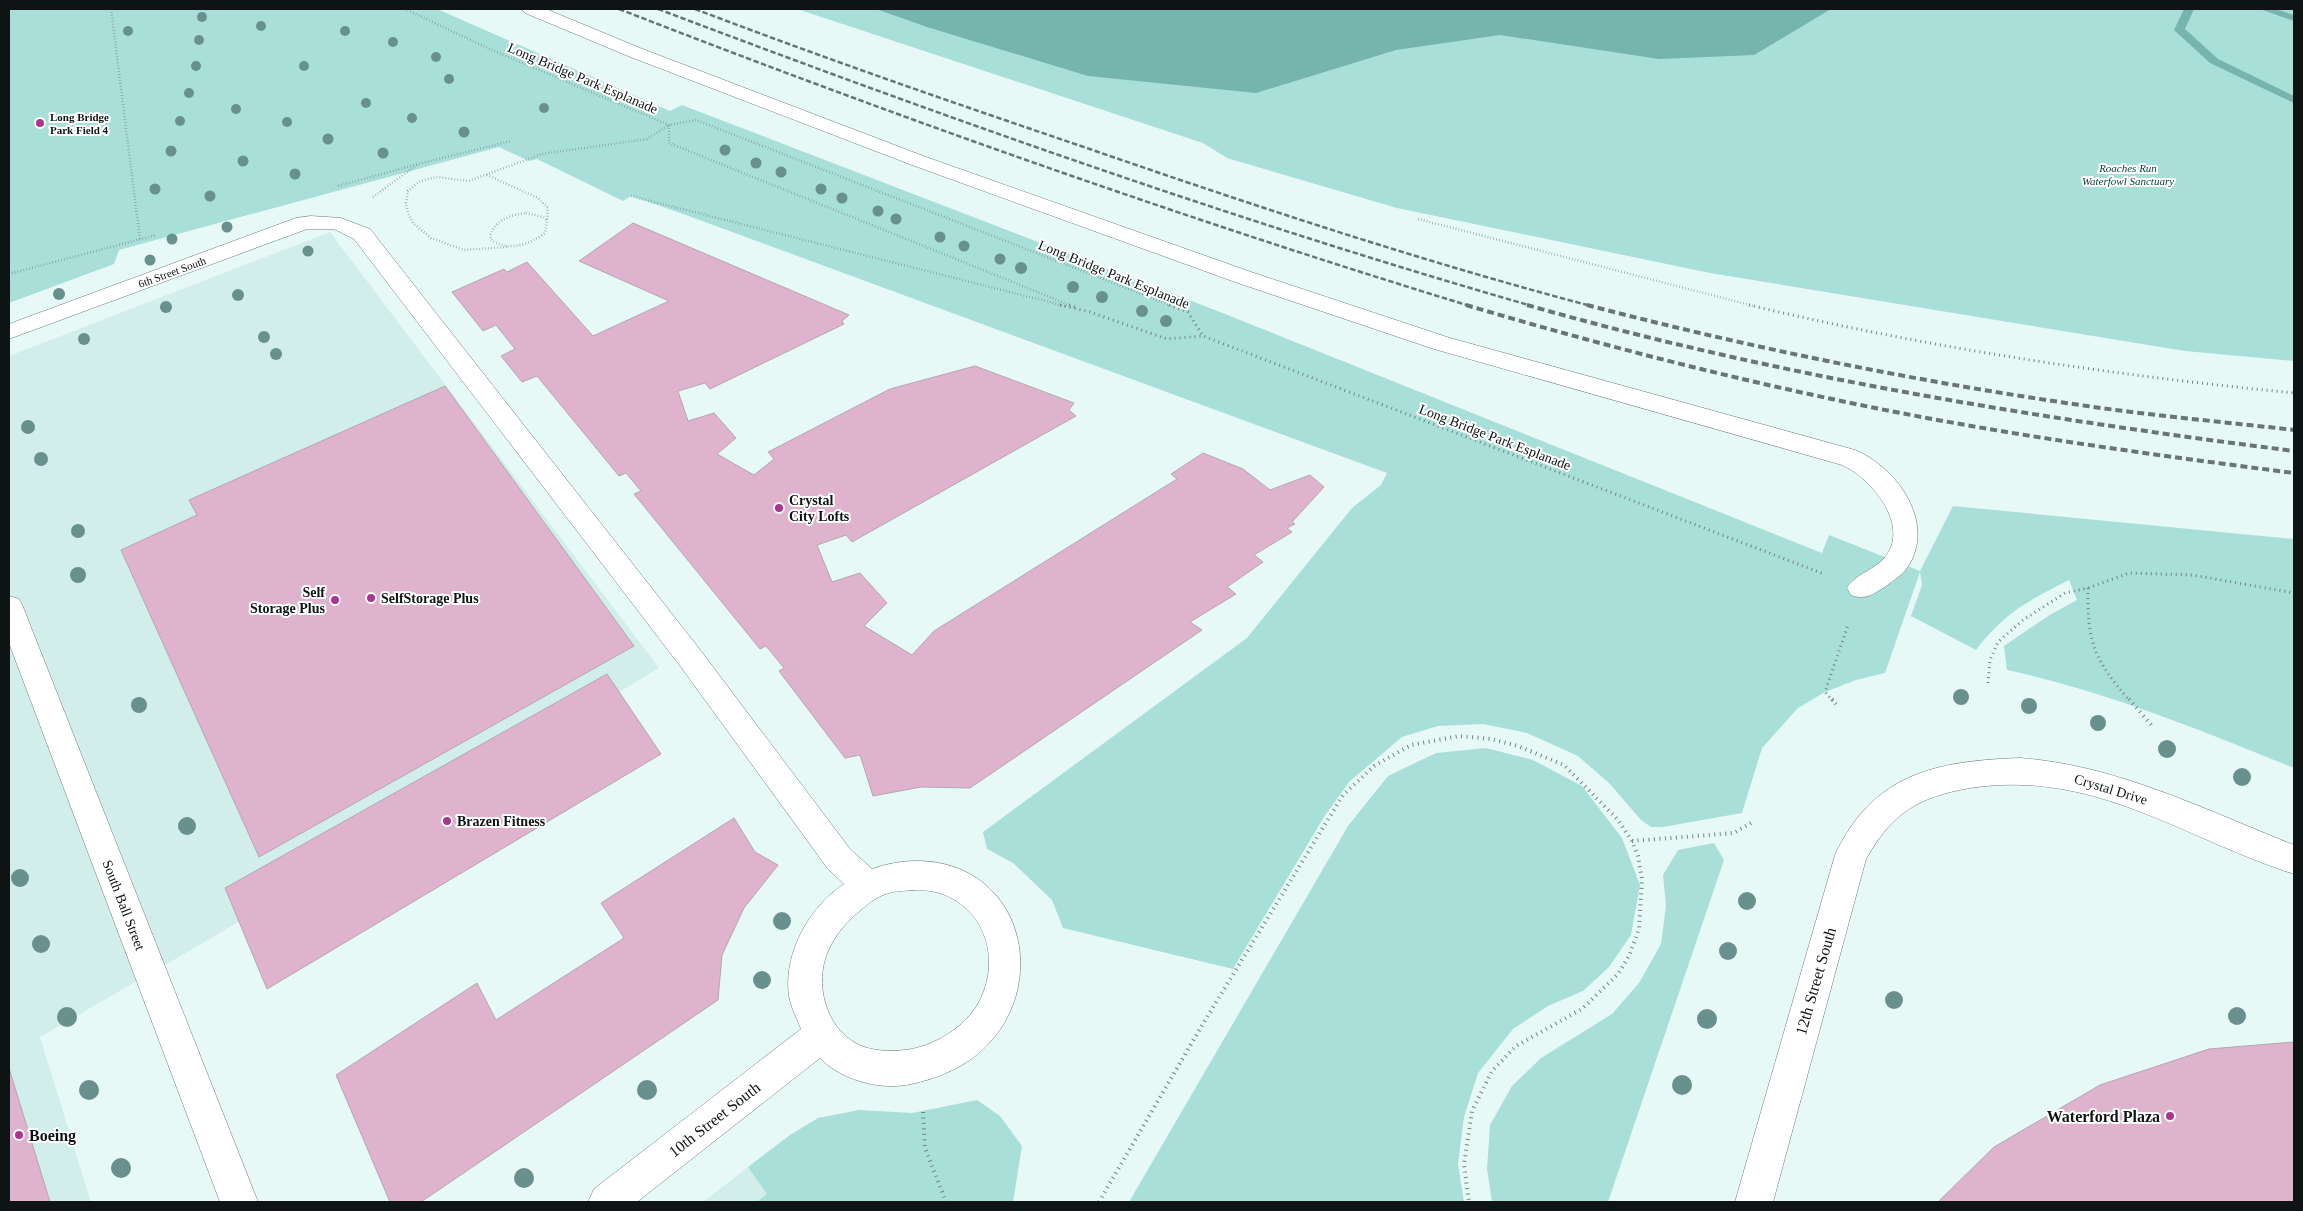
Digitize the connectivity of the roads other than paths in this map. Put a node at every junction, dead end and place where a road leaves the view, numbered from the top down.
1 (531, 9) edge
2 (9, 332) edge
3 (1861, 588) road end
4 (9, 607) edge
5 (1918, 787) joint
6 (2294, 860) edge
7 (868, 886) junction
8 (821, 1035) junction
9 (239, 1202) edge
10 (607, 1202) edge
11 (1754, 1202) edge

1 - 3 street
2 - 7 street, 6th Street South
4 - 9 street, South Ball Street
5 - 6 street, Crystal Drive
5 - 11 street, 12th Street South
7 - 8 street
7 - 8 street
8 - 10 street, 10th Street South

